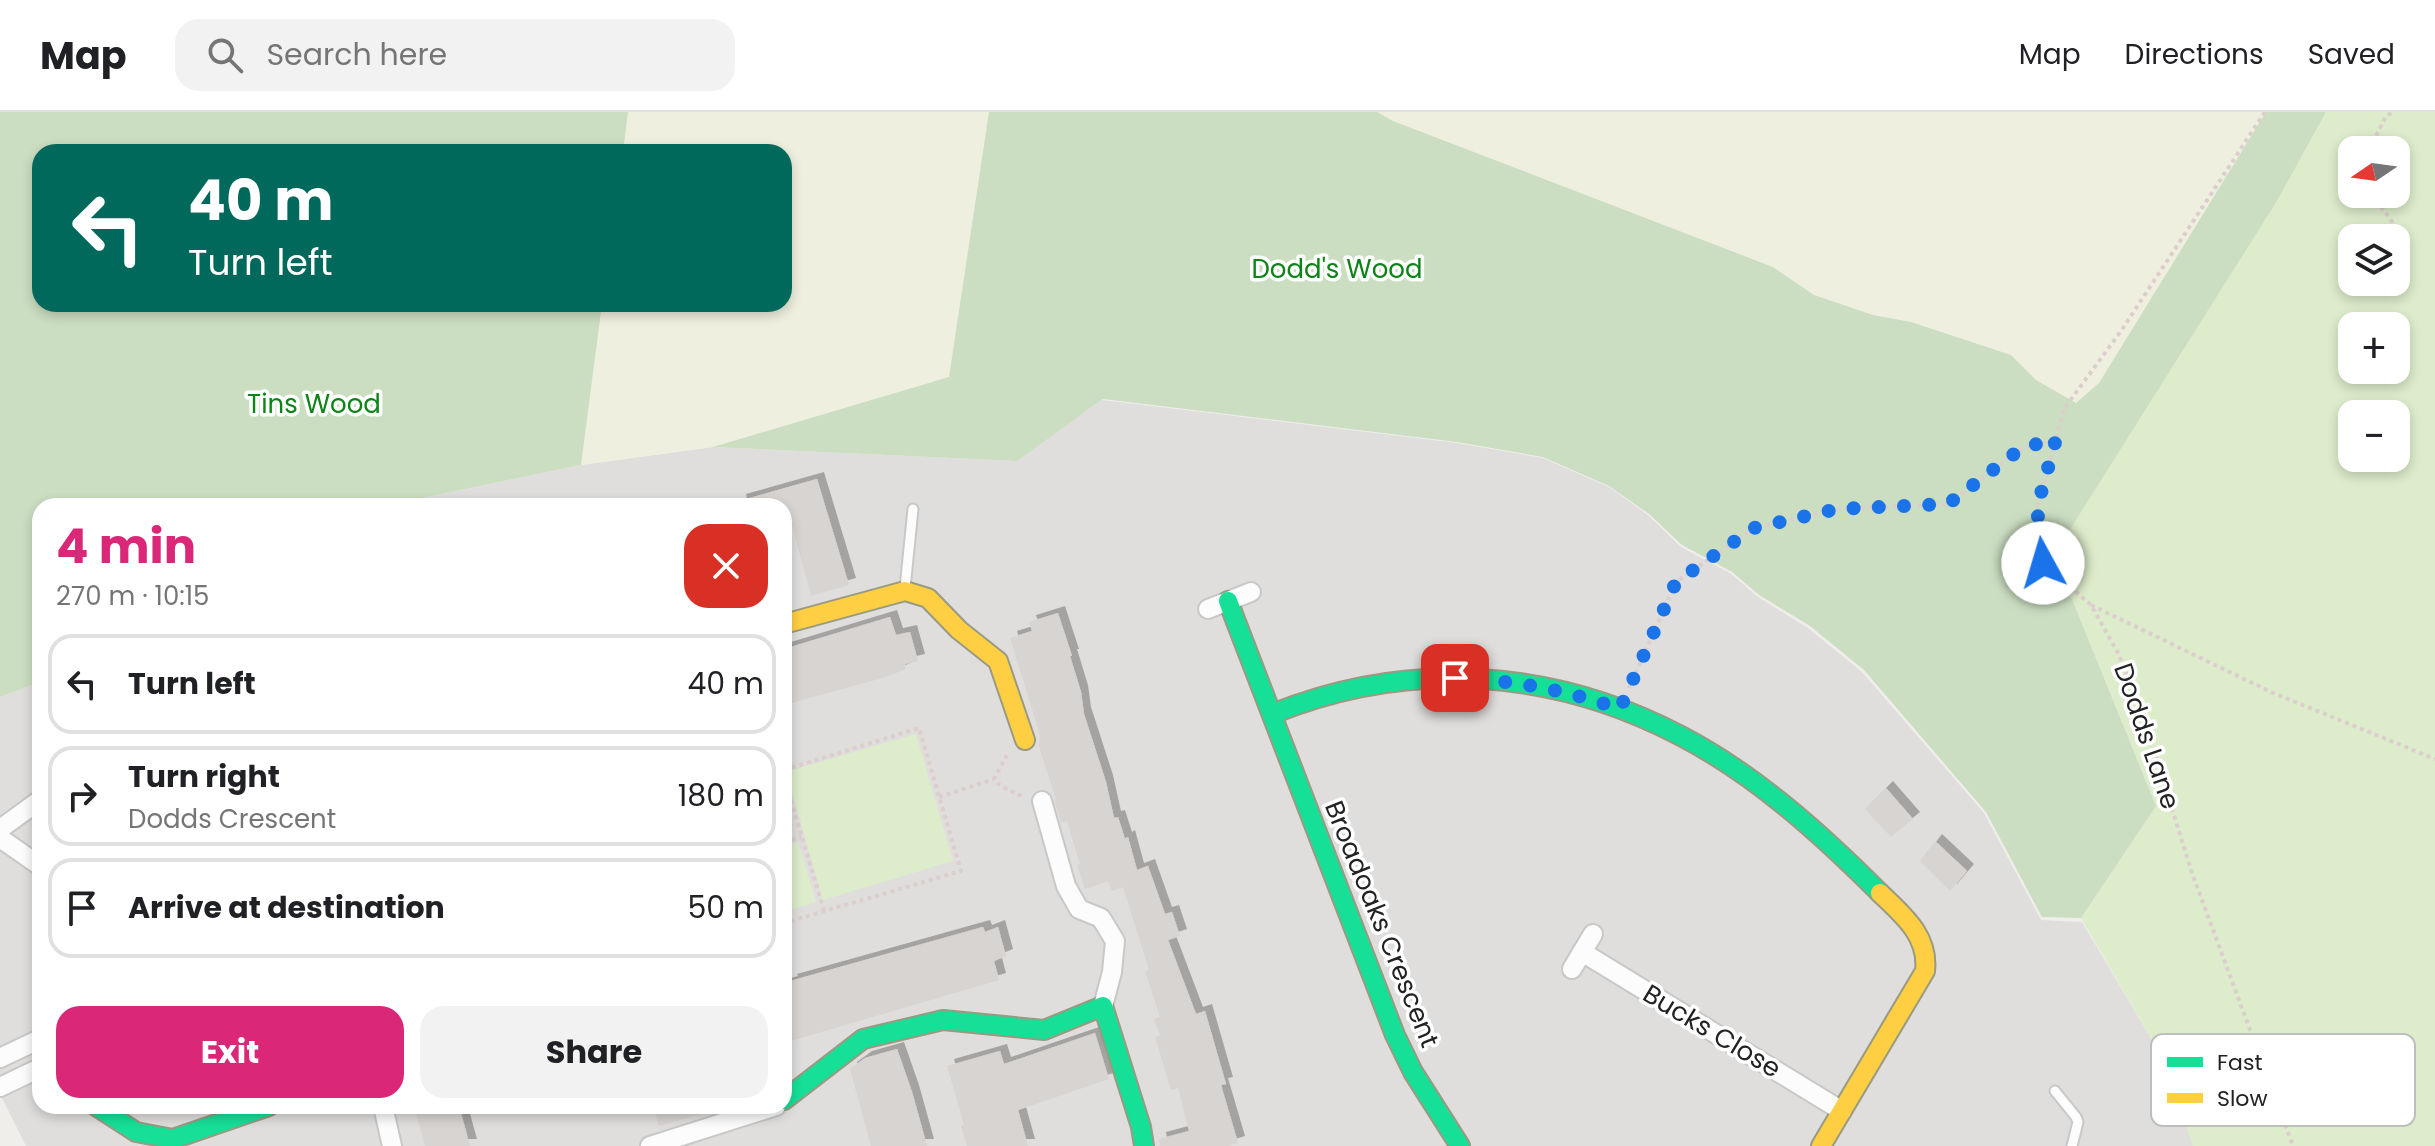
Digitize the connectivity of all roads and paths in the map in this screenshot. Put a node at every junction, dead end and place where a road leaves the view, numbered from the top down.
1 (2265, 112) edge
2 (2394, 112) edge
3 (2376, 136) edge
4 (2056, 439) junction
5 (913, 509) dead end
6 (905, 591) junction
7 (1251, 592) dead end
8 (1228, 601) junction
9 (2091, 605) junction
10 (1208, 609) dead end
11 (792, 622) edge
12 (1620, 709) junction
13 (1272, 714) junction
14 (1019, 721) junction
15 (1025, 740) dead end
16 (2435, 759) edge
17 (792, 768) edge
18 (994, 779) junction
19 (939, 797) junction
20 (792, 805) edge
21 (32, 806) edge
22 (1044, 807) joint
23 (0, 829) edge
24 (801, 837) junction
25 (0, 838) edge
26 (792, 840) edge
27 (32, 860) edge
28 (824, 911) junction
29 (792, 921) edge
30 (1593, 934) dead end
31 (1582, 952) junction
32 (1572, 969) dead end
33 (1103, 1006) junction
34 (2252, 1034) edge
35 (32, 1043) edge
36 (0, 1058) edge
37 (32, 1072) edge
38 (0, 1087) edge
39 (2055, 1091) dead end
40 (792, 1094) edge
41 (1842, 1111) junction
42 (108, 1114) edge
43 (246, 1114) edge
44 (385, 1114) edge
45 (751, 1114) edge
46 (2286, 1126) edge
47 (392, 1146) edge
48 (650, 1146) edge
49 (1144, 1146) edge
50 (1460, 1146) edge
51 (1821, 1146) edge
52 (2072, 1146) edge
53 (2293, 1146) edge

1 - 4 path, Dodds Lane
2 - 3 path
4 - 9 path, Dodds Lane
4 - 12 path
5 - 6 lane
6 - 11 street
6 - 14 street
7 - 8 street
8 - 10 street
8 - 13 street, Broadoaks Crescent
9 - 16 path
9 - 34 path, Dodds Lane
12 - 13 street
12 - 41 street
13 - 50 street, Broadoaks Crescent
14 - 15 street
14 - 18 path
17 - 19 path
18 - 19 path
18 - 22 path
19 - 28 path
20 - 24 path
21 - 23 street
22 - 33 street
24 - 26 path
24 - 28 path
25 - 27 street
28 - 29 path
30 - 31 street
31 - 32 street
31 - 41 street, Bucks Close
33 - 40 street
33 - 49 street
35 - 36 street
37 - 38 street
39 - 52 lane
41 - 51 street
42 - 43 street
44 - 47 street
45 - 48 street
46 - 53 path, Dodds Lane

